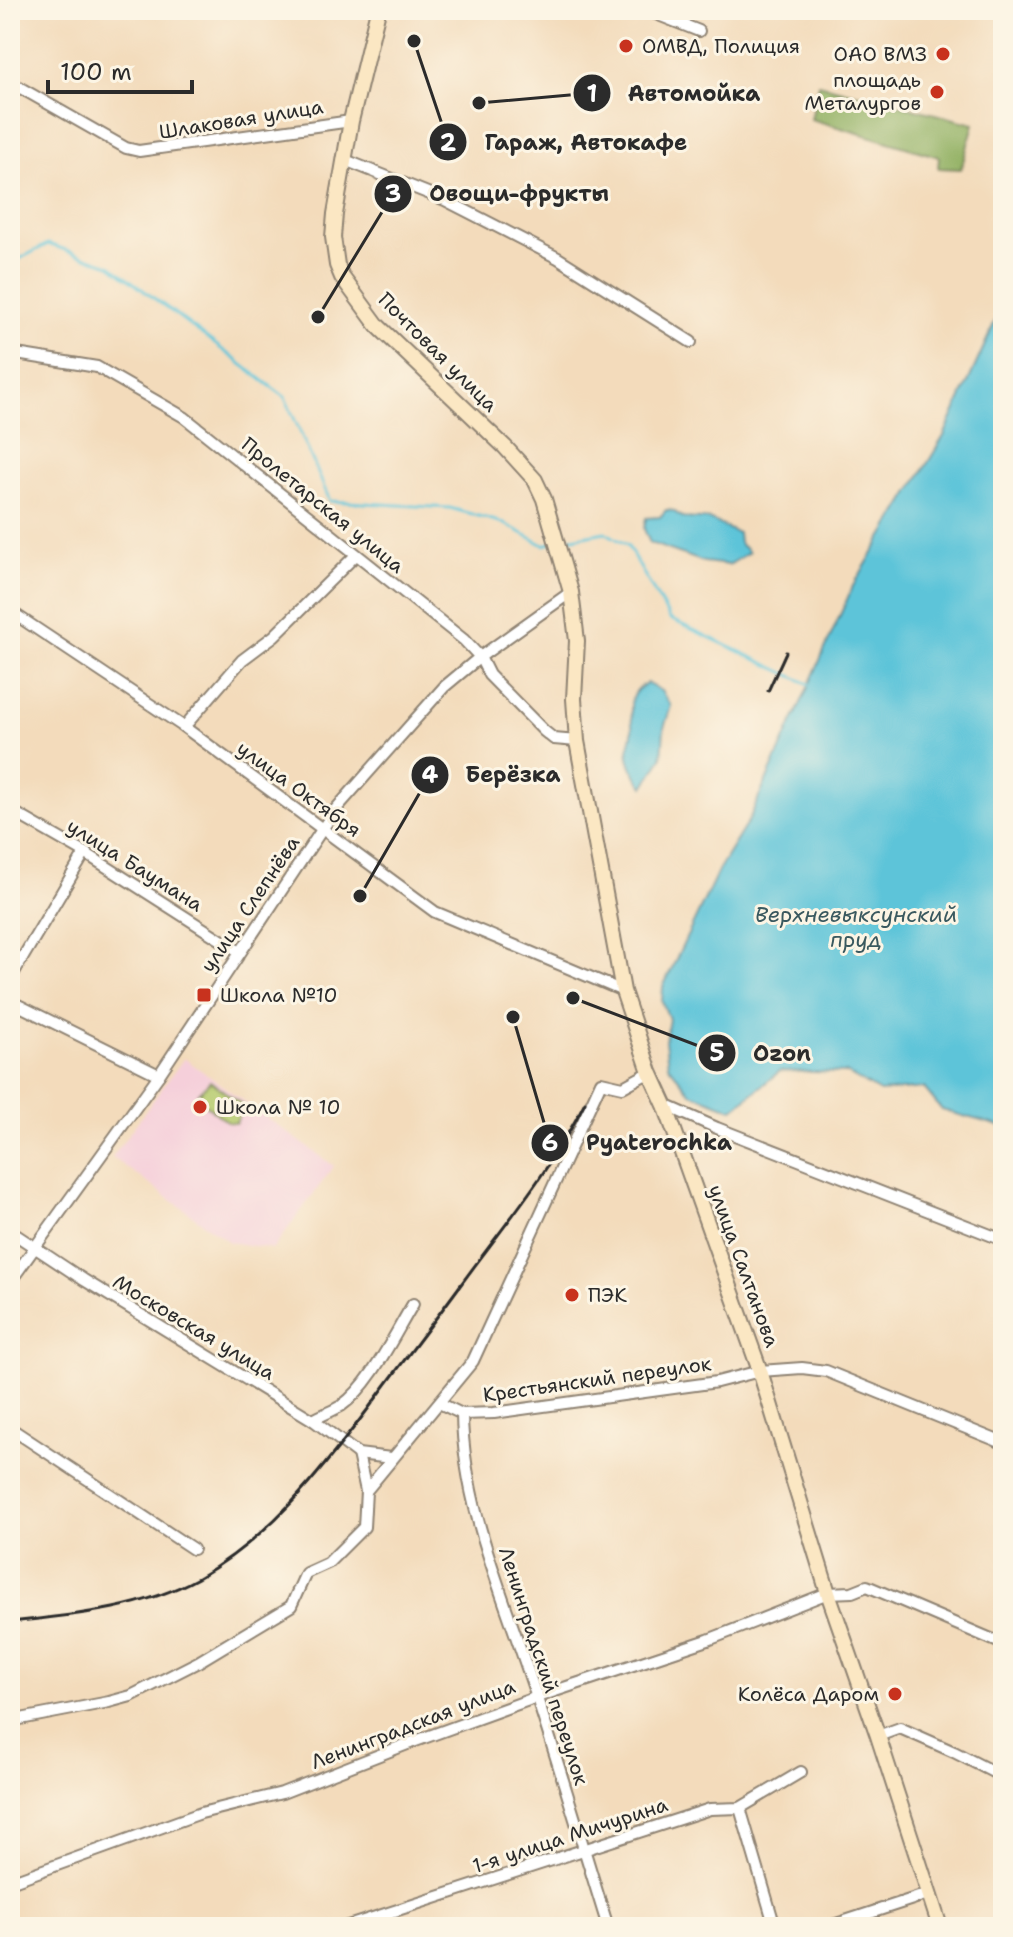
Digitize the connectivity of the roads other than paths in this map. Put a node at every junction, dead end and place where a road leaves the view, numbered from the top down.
1 (378, 10) edge
2 (646, 10) edge
3 (699, 31) dead end
4 (10, 82) edge
5 (351, 121) junction
6 (345, 160) junction
7 (691, 342) dead end
8 (10, 353) edge
9 (356, 555) junction
10 (563, 561) joint
11 (571, 592) junction
12 (10, 611) edge
13 (480, 657) junction
14 (184, 727) junction
15 (577, 741) junction
16 (10, 810) edge
17 (322, 827) junction
18 (85, 853) junction
19 (240, 952) junction
20 (10, 979) edge
21 (623, 991) junction
22 (10, 1001) edge
23 (650, 1072) junction
24 (159, 1075) junction
25 (665, 1105) junction
26 (10, 1231) edge
27 (1003, 1240) edge
28 (34, 1246) junction
29 (10, 1282) edge
30 (413, 1304) dead end
31 (760, 1371) junction
32 (439, 1403) junction
33 (462, 1414) junction
34 (313, 1420) junction
35 (10, 1428) edge
36 (1003, 1443) edge
37 (358, 1454) junction
38 (391, 1458) junction
39 (366, 1491) junction
40 (193, 1549) dead end
41 (828, 1593) junction
42 (1003, 1644) edge
43 (537, 1697) junction
44 (10, 1721) edge
45 (878, 1736) junction
46 (801, 1772) dead end
47 (1003, 1777) edge
48 (740, 1808) junction
49 (584, 1849) junction
50 (10, 1882) edge
51 (928, 1894) junction
52 (345, 1927) edge
53 (608, 1927) edge
54 (775, 1927) edge
55 (827, 1927) edge
56 (940, 1927) edge

1 - 5 main road, Почтовая улица
2 - 3 street
4 - 5 street, Шлаковая улица
5 - 6 main road, Почтовая улица
6 - 7 street
6 - 10 main road, Почтовая улица
8 - 9 street, Пролетарская улица
9 - 13 street, Пролетарская улица
9 - 14 street
10 - 11 main road, улица Салтанова
11 - 13 street, улица Слепнёва
11 - 15 main road, улица Салтанова
12 - 14 street, улица Октября
13 - 15 street, Пролетарская улица
13 - 17 street, улица Слепнёва
14 - 17 street, улица Октября
15 - 21 main road, улица Салтанова
16 - 18 street, улица Баумана
17 - 19 street, улица Слепнёва
17 - 21 street, улица Октября
18 - 19 street, улица Баумана
18 - 20 street
19 - 24 street, улица Слепнёва
21 - 23 main road, улица Салтанова
22 - 24 street
23 - 25 main road, улица Салтанова
23 - 32 street
24 - 28 street, улица Слепнёва
25 - 27 street
25 - 31 main road, улица Салтанова
26 - 28 street, Московская улица
28 - 29 street, улица Слепнёва
28 - 34 street, Московская улица
30 - 34 street
31 - 33 street, Крестьянский переулок
31 - 36 street, Крестьянский переулок
31 - 41 main road, улица Салтанова
32 - 33 street, Крестьянский переулок
32 - 38 street
33 - 43 street, Ленинградский переулок
34 - 37 street, Московская улица
35 - 40 street
37 - 38 street
37 - 39 street
38 - 39 street
39 - 44 street
41 - 42 street, Ленинградская улица
41 - 43 street, Ленинградская улица
41 - 45 main road, улица Салтанова
43 - 49 street, Ленинградский переулок
43 - 50 street, Ленинградская улица
45 - 47 street
45 - 51 main road, улица Салтанова
46 - 48 street, 1-я улица Мичурина
48 - 49 street, 1-я улица Мичурина
48 - 54 street
49 - 52 street, 1-я улица Мичурина
49 - 53 street, Ленинградский переулок
51 - 55 street
51 - 56 main road, улица Салтанова

